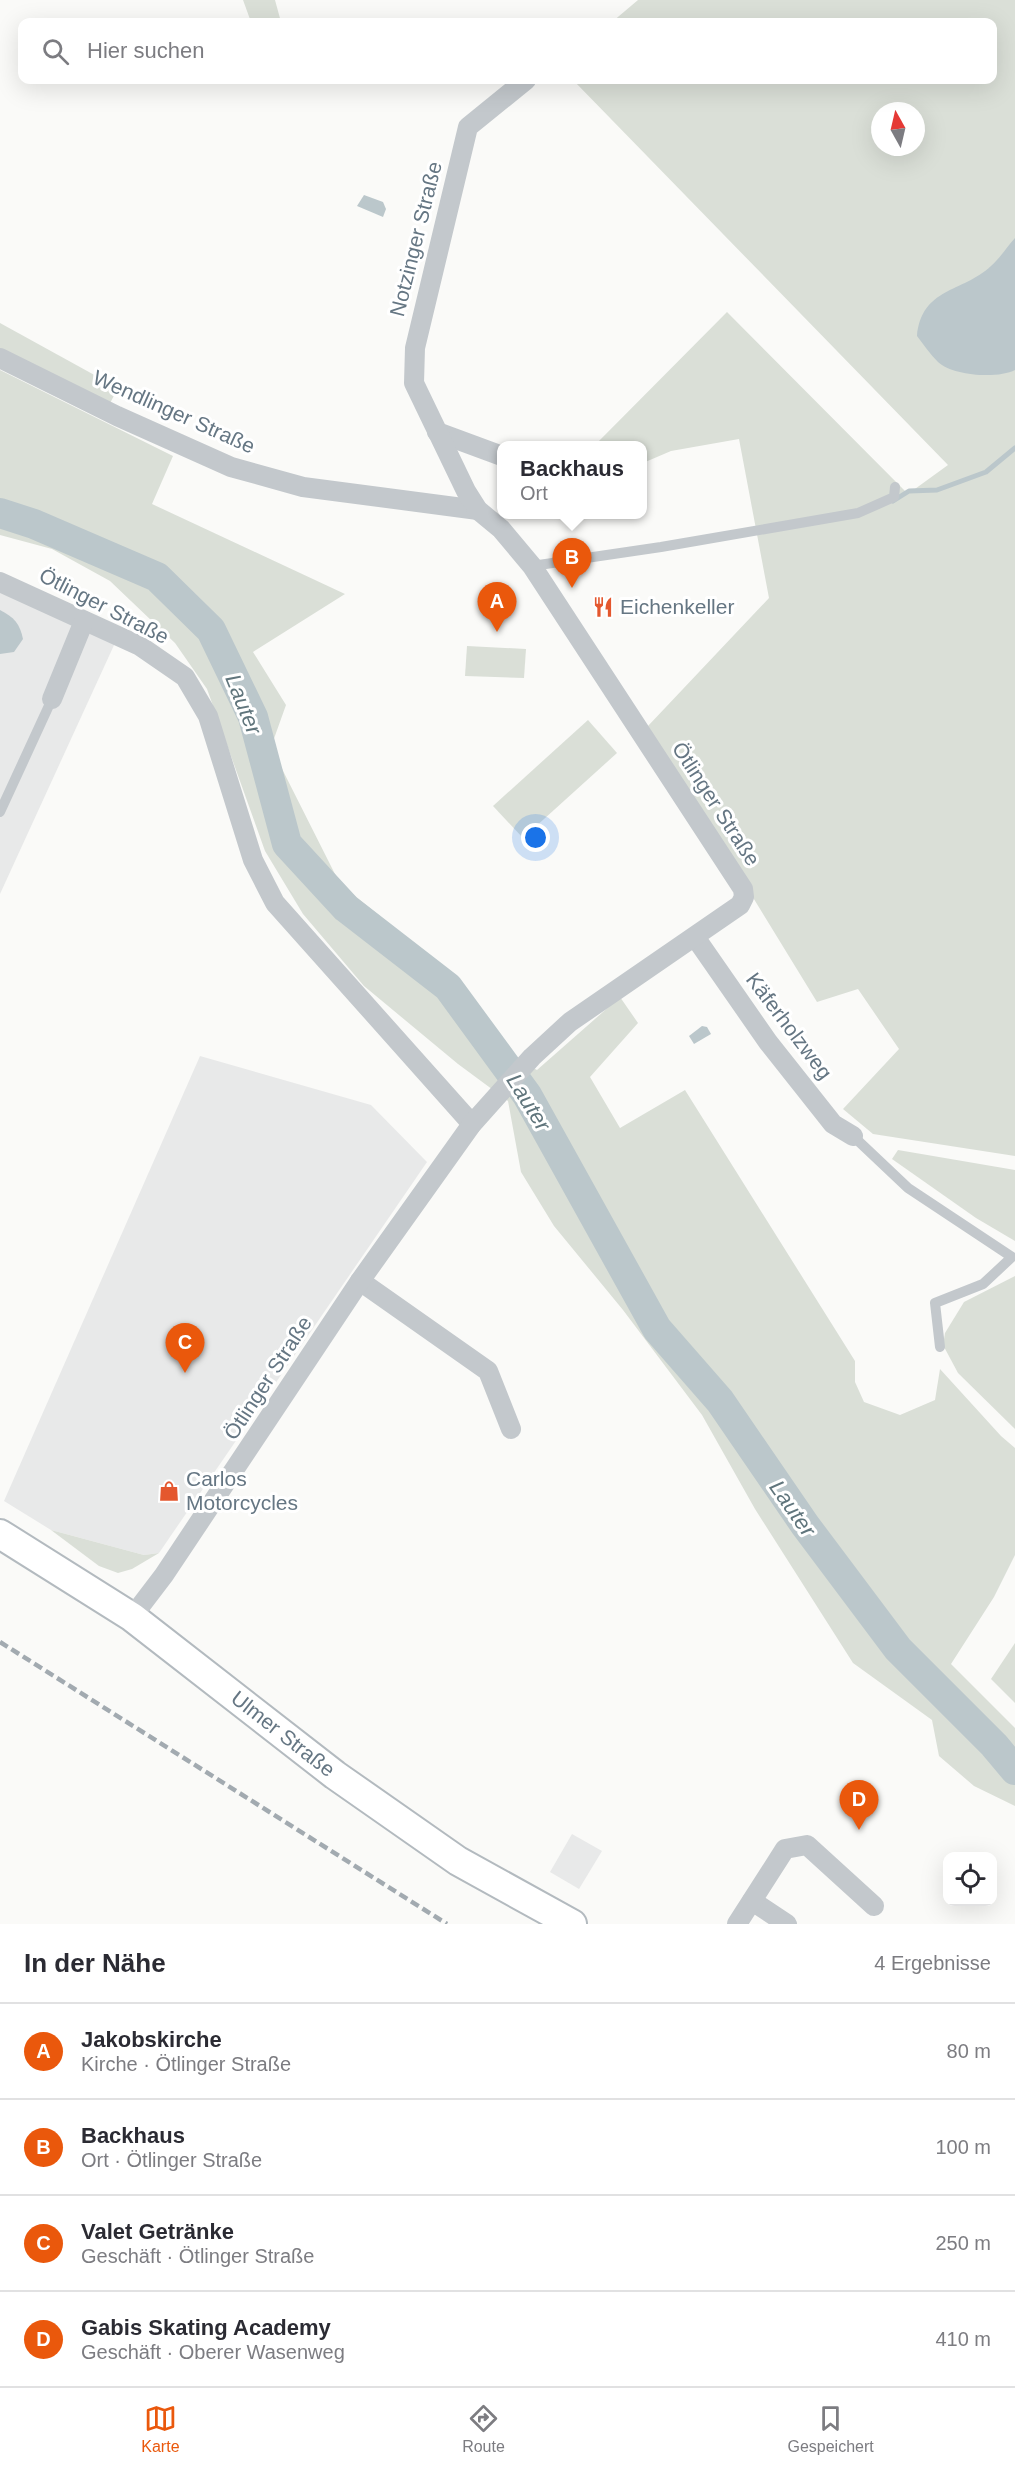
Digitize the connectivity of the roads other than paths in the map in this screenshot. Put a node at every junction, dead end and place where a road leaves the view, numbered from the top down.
1 (521, 84) edge
2 (0, 358) edge
3 (437, 432) junction
4 (497, 454) edge
5 (896, 487) dead end
6 (478, 510) junction
7 (532, 566) junction
8 (0, 582) edge
9 (84, 621) junction
10 (52, 699) joint
11 (0, 812) edge
12 (695, 937) junction
13 (472, 1124) junction
14 (853, 1136) joint
15 (360, 1281) junction
16 (940, 1347) dead end
17 (511, 1429) dead end
18 (0, 1534) edge
19 (132, 1617) junction
20 (752, 1901) junction
21 (874, 1906) dead end
22 (572, 1924) edge
23 (737, 1924) edge
24 (787, 1924) edge

1 - 3 street, Notzinger Straße
2 - 6 street, Wendlinger Straße
3 - 4 street
3 - 6 street, Notzinger Straße
5 - 7 lane
6 - 7 street, Ötlinger Straße
7 - 12 street, Ötlinger Straße
8 - 9 street, Ötlinger Straße
9 - 10 street
9 - 13 street, Ötlinger Straße
10 - 11 lane
12 - 13 street, Ötlinger Straße
12 - 14 street, Käferholzweg
13 - 15 street, Ötlinger Straße
14 - 16 lane
15 - 17 street
15 - 19 street, Ötlinger Straße
18 - 19 main road, Ulmer Straße
19 - 22 main road, Ulmer Straße
20 - 21 street
20 - 23 street
20 - 24 street

